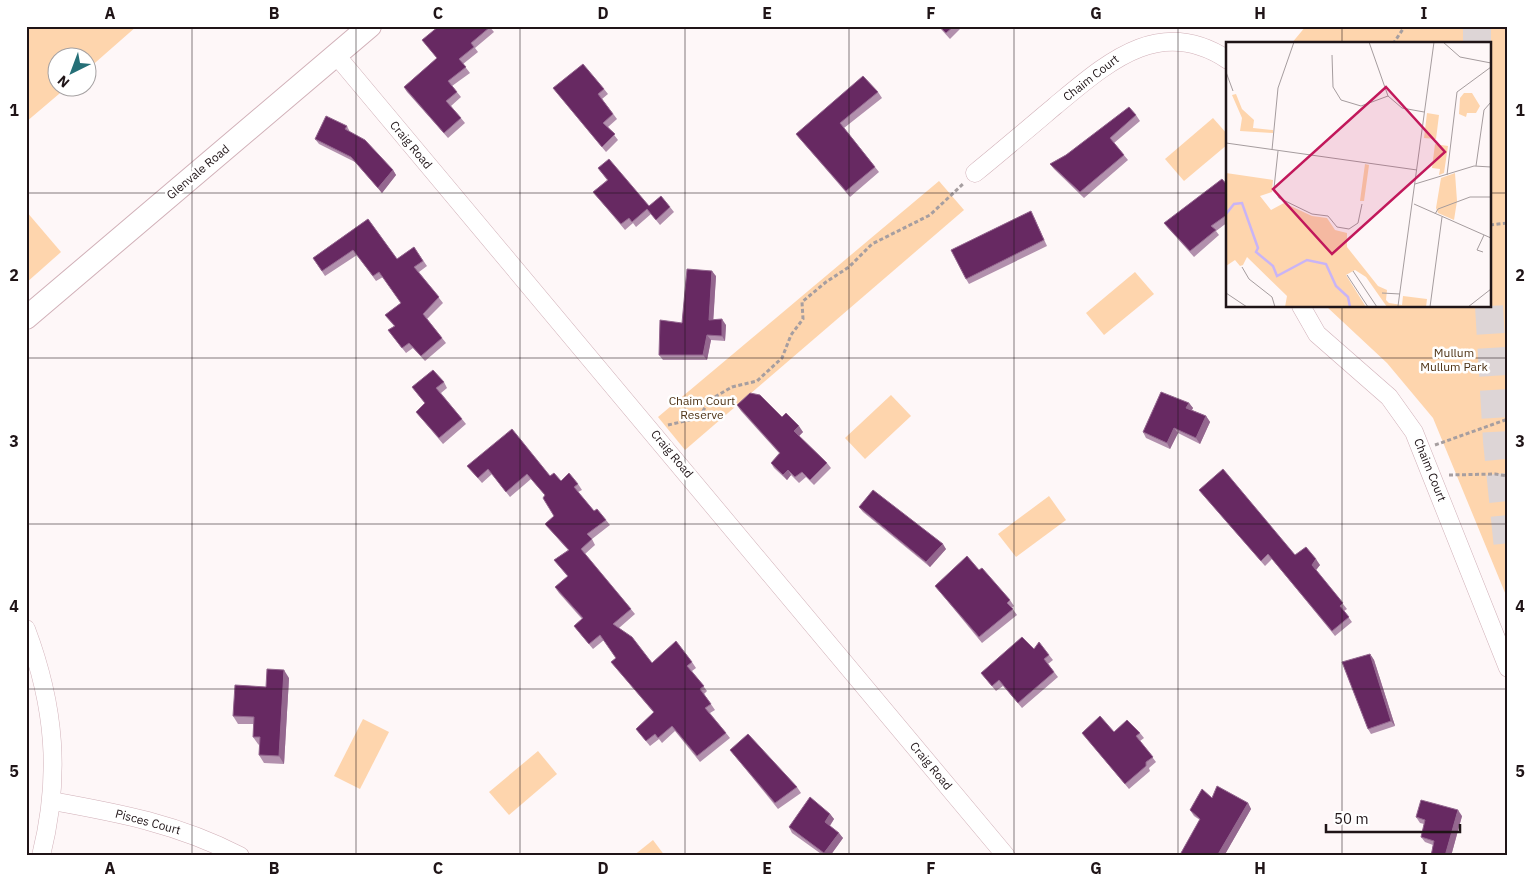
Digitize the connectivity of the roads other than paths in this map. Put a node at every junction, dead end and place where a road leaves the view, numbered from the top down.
1 (370, 26) edge
2 (336, 55) junction
3 (1226, 59) edge
4 (976, 173) road end
5 (1302, 308) edge
6 (26, 318) edge
7 (26, 630) edge
8 (1508, 668) edge
9 (52, 802) junction
10 (41, 856) edge
11 (240, 856) edge
12 (1006, 856) edge

1 - 2 street, Glenvale Road
2 - 6 street, Glenvale Road
2 - 12 street, Craig Road
3 - 4 street, Chaim Court
5 - 8 street, Chaim Court
7 - 9 street
9 - 10 street
9 - 11 street, Pisces Court

